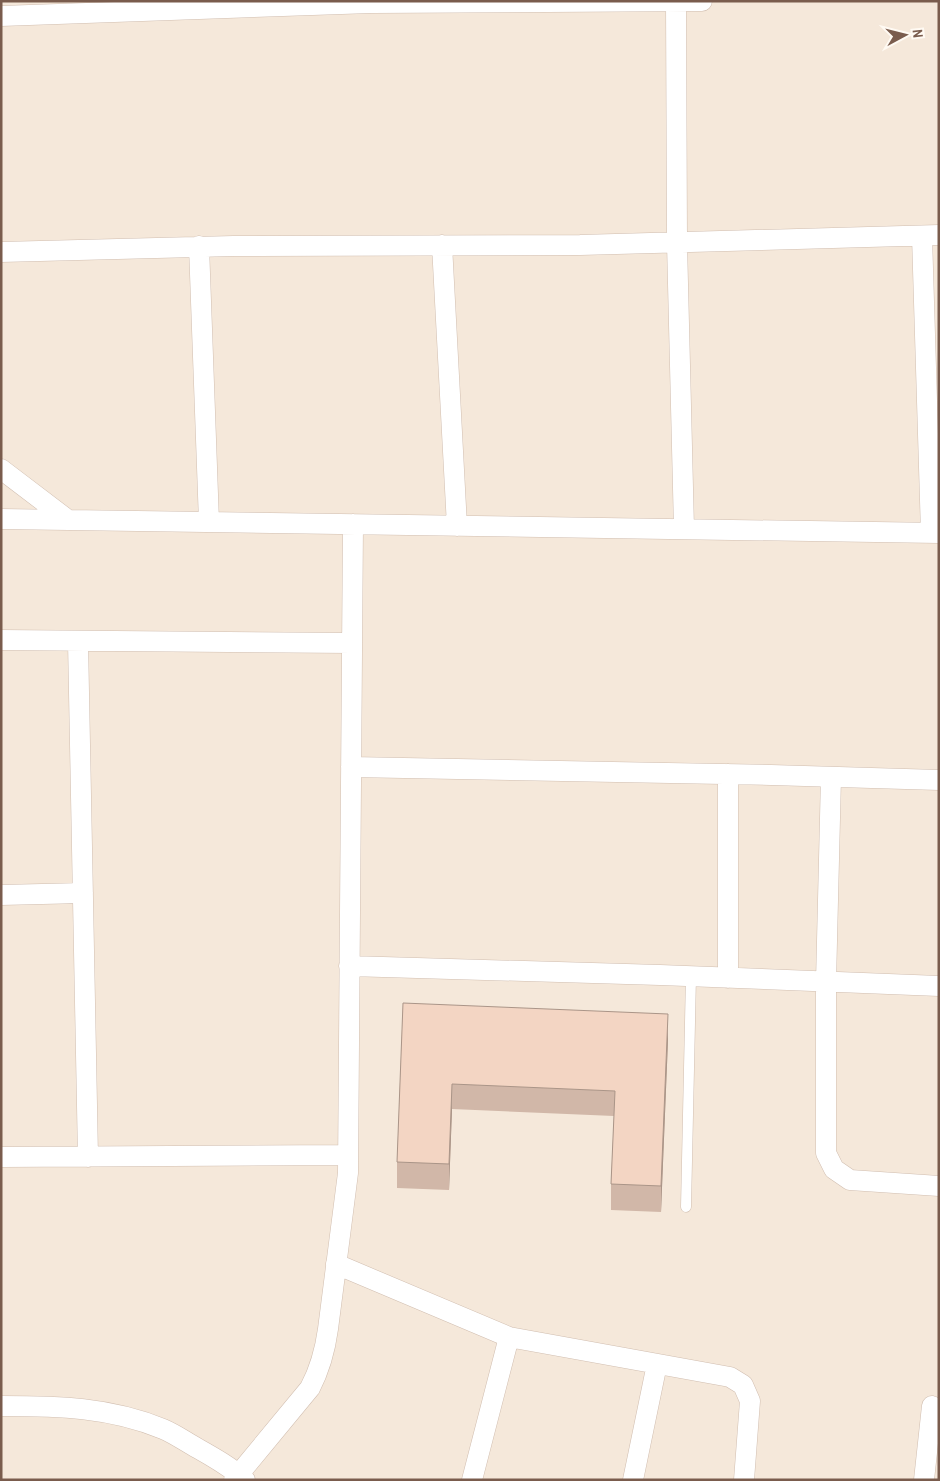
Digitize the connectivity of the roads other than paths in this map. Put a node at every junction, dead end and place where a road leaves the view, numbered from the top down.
1 (702, 1) edge
2 (676, 2) edge
3 (1, 16) edge
4 (931, 235) edge
5 (677, 243) junction
6 (442, 245) junction
7 (199, 246) junction
8 (1, 252) edge
9 (1, 469) edge
10 (1, 520) edge
11 (68, 520) junction
12 (209, 522) junction
13 (352, 524) junction
14 (457, 526) junction
15 (684, 529) junction
16 (935, 533) edge
17 (1, 640) edge
18 (78, 641) junction
19 (352, 643) junction
20 (351, 767) junction
21 (728, 774) junction
22 (831, 777) junction
23 (939, 780) edge
24 (83, 894) junction
25 (1, 895) edge
26 (349, 966) junction
27 (690, 976) junction
28 (728, 978) junction
29 (826, 982) junction
30 (939, 986) edge
31 (348, 1155) junction
32 (1, 1157) edge
33 (88, 1157) junction
34 (939, 1186) edge
35 (686, 1207) dead end
36 (336, 1264) junction
37 (509, 1337) junction
38 (657, 1364) junction
39 (1, 1406) edge
40 (932, 1406) dead end
41 (934, 1439) edge
42 (239, 1478) edge
43 (472, 1480) edge
44 (633, 1480) edge
45 (744, 1480) edge
46 (924, 1480) edge

1 - 2 street
2 - 3 street
2 - 5 street
4 - 5 street
4 - 16 street
5 - 6 street
5 - 15 street
6 - 7 street
6 - 14 street
7 - 8 street
7 - 12 street
9 - 11 street
10 - 11 street
11 - 12 street
12 - 13 street
13 - 14 street
13 - 19 street
14 - 15 street
15 - 16 street
17 - 18 street
18 - 19 street
18 - 24 street
19 - 20 street
20 - 21 street
20 - 26 street
21 - 22 street
21 - 28 street
22 - 23 street
22 - 29 street
24 - 25 street
24 - 33 street
26 - 27 street
26 - 31 street
27 - 28 street
27 - 35 lane
28 - 29 street
29 - 30 street
29 - 34 street
31 - 33 street
31 - 36 street
32 - 33 street
36 - 37 street
36 - 42 street
37 - 38 street
37 - 43 street
38 - 44 street
38 - 45 street
39 - 42 street
40 - 41 street
41 - 46 street

